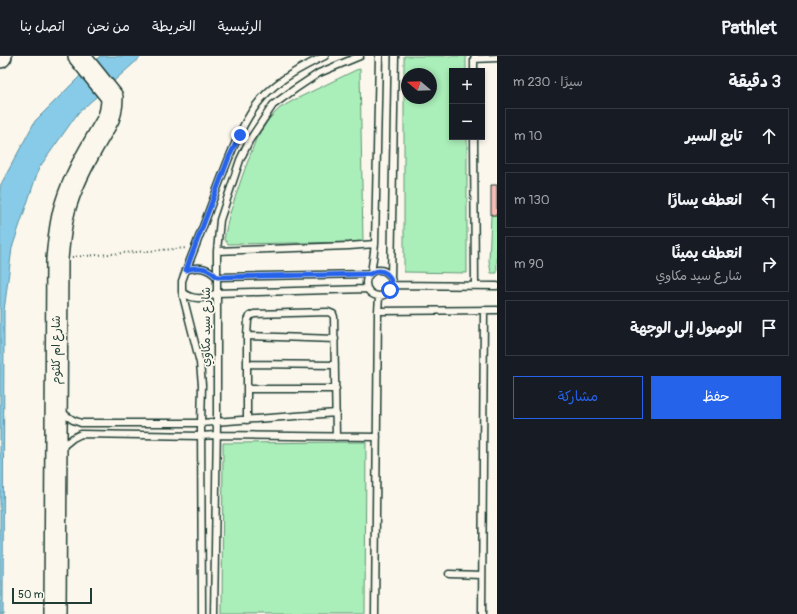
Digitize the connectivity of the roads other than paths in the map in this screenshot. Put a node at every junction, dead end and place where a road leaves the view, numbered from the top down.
1 (79, 56) edge
2 (325, 56) edge
3 (360, 56) edge
4 (379, 56) edge
5 (395, 56) edge
6 (474, 57) edge
7 (497, 58) edge
8 (474, 68) edge
9 (474, 140) edge
10 (374, 244) junction
11 (217, 251) junction
12 (186, 270) junction
13 (370, 273) junction
14 (217, 277) junction
15 (391, 282) junction
16 (475, 286) junction
17 (497, 286) edge
18 (367, 289) junction
19 (182, 292) junction
20 (217, 293) junction
21 (380, 296) junction
22 (484, 310) junction
23 (497, 310) edge
24 (378, 311) junction
25 (247, 336) junction
26 (335, 339) junction
27 (248, 364) junction
28 (336, 365) junction
29 (336, 389) junction
30 (248, 390) junction
31 (56, 404) junction
32 (336, 413) junction
33 (247, 420) junction
34 (216, 422) junction
35 (201, 423) junction
36 (216, 435) junction
37 (202, 436) junction
38 (336, 436) junction
39 (377, 437) junction
40 (56, 456) junction
41 (449, 574) dead end
42 (482, 575) junction
43 (55, 614) edge
44 (202, 614) edge
45 (214, 614) edge
46 (375, 614) edge
47 (482, 614) edge

1 - 31 highway, شارع ام كلثوم
2 - 12 lane, شارع سيد مكاوي
3 - 11 lane, شارع سيد مكاوي
4 - 10 lane
5 - 15 lane
6 - 7 lane
6 - 8 lane
9 - 16 lane
10 - 11 lane
10 - 13 lane
11 - 14 lane, شارع سيد مكاوي
12 - 14 lane
12 - 19 lane, شارع سيد مكاوي
13 - 14 lane
13 - 15 lane
13 - 18 lane
14 - 20 lane, شارع سيد مكاوي
15 - 16 lane
15 - 21 lane
16 - 17 lane
18 - 20 lane
18 - 21 lane
19 - 20 lane
19 - 35 lane, شارع سيد مكاوي
20 - 34 lane, شارع سيد مكاوي
21 - 24 lane
22 - 23 lane
22 - 24 lane
22 - 42 lane
24 - 39 lane
25 - 26 lane
25 - 26 lane
25 - 27 lane
26 - 28 lane
27 - 28 lane
27 - 30 lane
28 - 29 lane
29 - 30 lane
29 - 32 lane
30 - 33 lane
31 - 35 lane
31 - 40 highway, شارع ام كلثوم
32 - 33 lane
32 - 38 lane
33 - 34 lane
34 - 35 lane
34 - 36 lane, شارع سيد مكاوي
35 - 37 lane, شارع سيد مكاوي
36 - 37 lane
36 - 38 lane
36 - 45 lane, شارع سيد مكاوي
37 - 40 lane
37 - 44 lane, شارع سيد مكاوي
38 - 39 lane
39 - 46 lane
40 - 43 highway, شارع ام كلثوم
41 - 42 lane
42 - 47 lane

